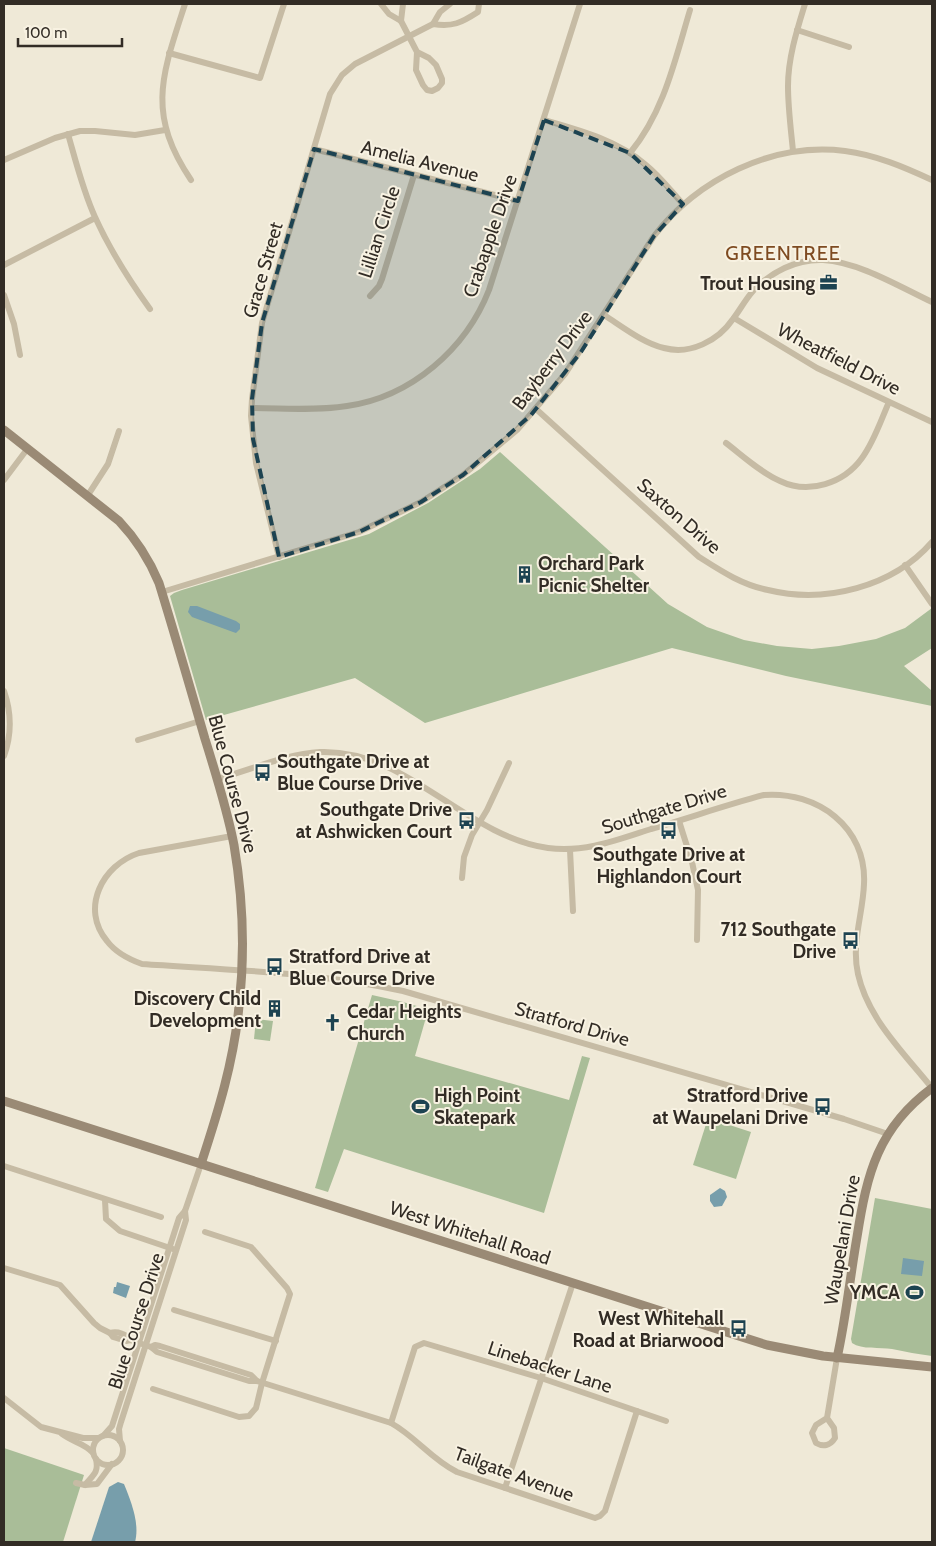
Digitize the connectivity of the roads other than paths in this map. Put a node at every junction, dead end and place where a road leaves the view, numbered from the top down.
1 (185, 4) edge
2 (284, 4) edge
3 (382, 4) edge
4 (403, 4) edge
5 (450, 4) edge
6 (479, 4) edge
7 (580, 4) edge
8 (806, 4) edge
9 (690, 10) dead end
10 (401, 21) junction
11 (433, 24) junction
12 (797, 30) junction
13 (409, 37) junction
14 (849, 47) dead end
15 (418, 52) junction
16 (169, 53) junction
17 (544, 120) junction
18 (165, 130) junction
19 (68, 134) junction
20 (314, 149) junction
21 (793, 152) junction
22 (630, 153) junction
23 (4, 160) edge
24 (414, 175) junction
25 (191, 180) dead end
26 (932, 180) edge
27 (518, 201) junction
28 (683, 204) junction
29 (95, 218) junction
30 (4, 265) edge
31 (4, 294) edge
32 (370, 296) dead end
33 (932, 302) edge
34 (150, 309) dead end
35 (604, 315) junction
36 (734, 318) junction
37 (20, 355) dead end
38 (889, 402) junction
39 (252, 408) junction
40 (536, 409) junction
41 (932, 422) edge
42 (4, 430) edge
43 (119, 431) dead end
44 (726, 443) dead end
45 (28, 448) junction
46 (4, 480) edge
47 (88, 495) junction
48 (932, 542) edge
49 (279, 557) junction
50 (905, 565) junction
51 (162, 592) junction
52 (932, 604) edge
53 (4, 691) edge
54 (200, 721) junction
55 (138, 740) dead end
56 (4, 756) edge
57 (510, 763) dead end
58 (217, 779) junction
59 (679, 821) junction
60 (479, 822) junction
61 (232, 836) junction
62 (572, 849) junction
63 (462, 878) dead end
64 (573, 911) dead end
65 (697, 940) dead end
66 (242, 971) junction
67 (932, 1088) edge
68 (4, 1101) edge
69 (888, 1134) junction
70 (201, 1164) junction
71 (4, 1166) edge
72 (105, 1200) junction
73 (161, 1217) dead end
74 (205, 1232) dead end
75 (173, 1249) junction
76 (4, 1268) edge
77 (573, 1283) junction
78 (174, 1310) dead end
79 (276, 1341) junction
80 (145, 1346) junction
81 (837, 1358) junction
82 (932, 1367) edge
83 (541, 1378) junction
84 (260, 1382) junction
85 (152, 1389) dead end
86 (4, 1398) edge
87 (637, 1411) junction
88 (827, 1418) dead end
89 (666, 1420) dead end
90 (391, 1423) junction
91 (61, 1433) junction
92 (101, 1437) junction
93 (120, 1442) junction
94 (94, 1456) junction
95 (112, 1464) junction
96 (76, 1483) dead end
97 (85, 1485) junction
98 (505, 1488) junction

1 - 16 street
2 - 16 street
3 - 10 street
4 - 10 street
5 - 11 street
6 - 11 street
7 - 17 street, Crabapple Drive
8 - 12 street
9 - 22 street
10 - 13 street
11 - 13 street, Grace Street
12 - 14 street
12 - 21 street
13 - 15 street
13 - 20 street, Grace Street
15 - 15 street
16 - 18 street
17 - 22 street
17 - 27 street, Crabapple Drive
18 - 19 street
18 - 25 street
19 - 23 street
19 - 29 street
20 - 24 street, Amelia Avenue
20 - 39 street, Grace Street
21 - 26 street, Bayberry Drive
21 - 28 street, Bayberry Drive
22 - 28 street
24 - 27 street, Amelia Avenue
24 - 32 street, Lillian Circle
27 - 39 street, Crabapple Drive
28 - 35 street, Bayberry Drive
29 - 30 street
29 - 34 street
31 - 37 street
33 - 36 street
35 - 36 street
35 - 40 street, Bayberry Drive
36 - 38 street, Wheatfield Drive
38 - 41 street, Wheatfield Drive
38 - 44 street
39 - 49 street, Grace Street
40 - 49 street, Bayberry Drive
40 - 50 street, Saxton Drive
42 - 45 main road, Blue Course Drive
43 - 47 street
45 - 46 street
45 - 47 main road, Blue Course Drive
47 - 51 main road, Blue Course Drive
48 - 50 street, Saxton Drive
49 - 51 street, Bayberry Drive
50 - 52 street
51 - 54 main road, Blue Course Drive
53 - 56 street
54 - 55 street
54 - 58 main road, Blue Course Drive
57 - 60 street
58 - 60 street, Southgate Drive
58 - 61 main road, Blue Course Drive
59 - 62 street, Southgate Drive
59 - 65 street
59 - 67 street, Southgate Drive
60 - 62 street, Southgate Drive
60 - 63 street
61 - 66 main road, Blue Course Drive
61 - 66 street, Stratford Drive
62 - 64 street
66 - 69 street, Stratford Drive
66 - 70 main road, Blue Course Drive
67 - 69 main road, Waupelani Drive
68 - 70 main road, West Whitehall Road
69 - 81 main road, Waupelani Drive
70 - 75 street, Blue Course Drive
70 - 77 main road, West Whitehall Road
71 - 72 street
72 - 73 street
72 - 75 street
74 - 79 street
75 - 80 street, Blue Course Drive
76 - 80 street, Tailgate Avenue
77 - 81 main road, West Whitehall Road
77 - 83 street
78 - 79 street
79 - 84 street
80 - 84 street, Tailgate Avenue
80 - 92 street, Blue Course Drive
80 - 93 street, Blue Course Drive
81 - 82 main road, West Whitehall Road
81 - 88 street, Waupelani Drive
83 - 87 street, Linebacker Lane
83 - 90 street, Linebacker Lane
83 - 98 street
84 - 85 street
84 - 90 street, Tailgate Avenue
86 - 91 street
87 - 89 street, Linebacker Lane
87 - 98 street, Tailgate Avenue
90 - 98 street, Tailgate Avenue
91 - 92 street
91 - 94 street
92 - 93 street
92 - 94 street, Blue Course Drive
93 - 95 street, Blue Course Drive
94 - 95 street
94 - 97 street, Blue Course Drive
95 - 97 street, Blue Course Drive
96 - 97 street

